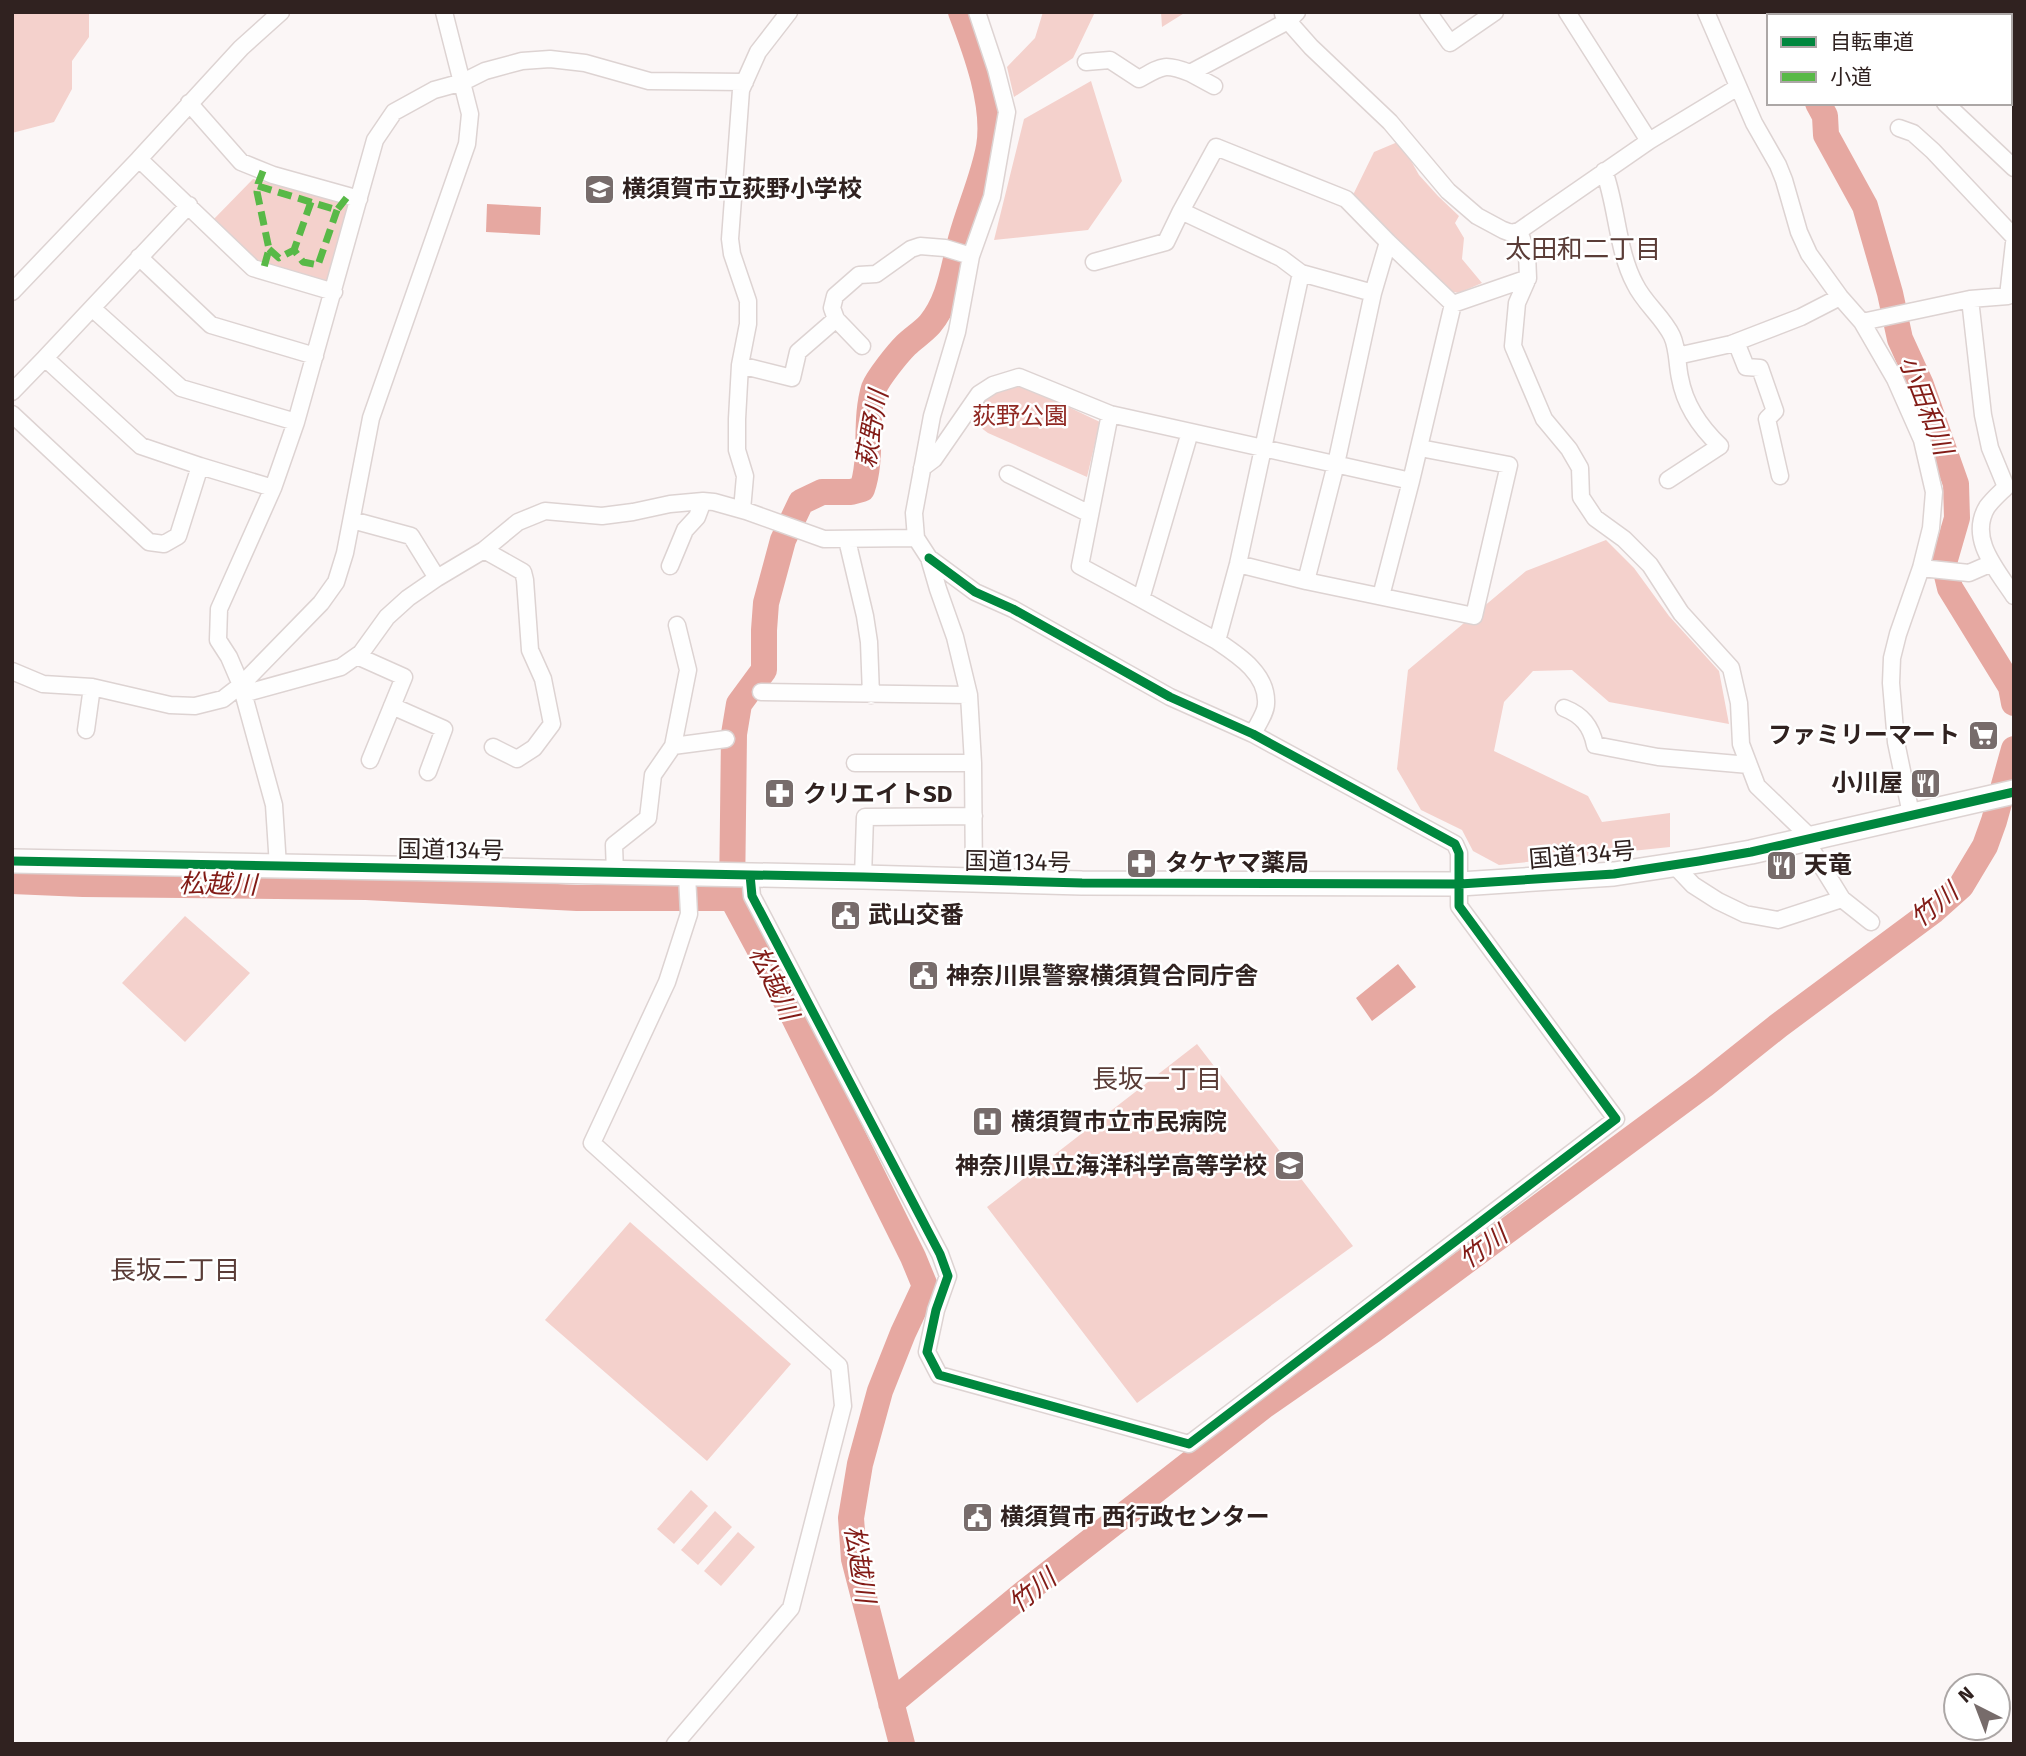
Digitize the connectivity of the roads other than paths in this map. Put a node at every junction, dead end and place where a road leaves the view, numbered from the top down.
1 (281, 12) edge
2 (444, 12) edge
3 (789, 12) edge
4 (977, 12) edge
5 (1428, 12) edge
6 (1495, 12) edge
7 (1567, 12) edge
8 (1706, 12) edge
9 (1289, 15) edge
10 (1086, 62) dead end
11 (1190, 73) junction
12 (463, 82) junction
13 (744, 82) junction
14 (1214, 86) dead end
15 (1738, 87) junction
16 (189, 103) junction
17 (1947, 105) edge
18 (1899, 128) dead end
19 (1649, 141) junction
20 (139, 159) junction
21 (2014, 168) edge
22 (1604, 171) junction
23 (359, 199) junction
24 (189, 205) junction
25 (1181, 211) junction
26 (1519, 231) junction
27 (2014, 237) edge
28 (1388, 242) junction
29 (2014, 243) edge
30 (967, 254) junction
31 (139, 257) junction
32 (1094, 262) dead end
33 (1301, 273) junction
34 (1528, 278) junction
35 (12, 292) edge
36 (334, 292) junction
37 (1373, 293) junction
38 (1840, 297) junction
39 (1969, 299) junction
40 (2011, 300) edge
41 (1453, 304) junction
42 (92, 308) junction
43 (836, 319) junction
44 (1862, 322) junction
45 (1736, 342) junction
46 (862, 346) dead end
47 (315, 356) junction
48 (1677, 356) junction
49 (45, 358) junction
50 (740, 365) junction
51 (12, 392) edge
52 (1111, 414) junction
53 (15, 420) edge
54 (296, 422) junction
55 (1190, 432) junction
56 (1264, 448) junction
57 (1420, 448) junction
58 (1336, 464) junction
59 (200, 466) junction
60 (922, 468) junction
61 (1008, 474) dead end
62 (1780, 476) dead end
63 (1668, 480) dead end
64 (1411, 481) junction
65 (273, 488) junction
66 (703, 501) junction
67 (742, 510) junction
68 (1090, 514) junction
69 (352, 520) junction
70 (916, 538) junction
71 (847, 540) junction
72 (484, 550) junction
73 (929, 558) junction
74 (1992, 563) junction
75 (1238, 564) junction
76 (670, 566) dead end
77 (1921, 568) junction
78 (437, 578) junction
79 (1306, 581) junction
80 (1381, 596) junction
81 (2014, 596) edge
82 (1142, 599) junction
83 (677, 625) dead end
84 (1217, 641) junction
85 (357, 656) junction
86 (12, 671) edge
87 (92, 687) junction
88 (242, 690) junction
89 (761, 692) dead end
90 (871, 695) junction
91 (969, 695) junction
92 (392, 705) junction
93 (1564, 709) dead end
94 (86, 730) dead end
95 (1252, 734) junction
96 (726, 738) dead end
97 (673, 746) junction
98 (493, 747) dead end
99 (370, 760) dead end
100 (855, 762) dead end
101 (973, 763) junction
102 (1749, 765) junction
103 (428, 772) dead end
104 (2014, 792) edge
105 (1911, 814) junction
106 (974, 816) junction
107 (1808, 838) junction
108 (12, 861) edge
109 (1674, 865) junction
110 (278, 866) junction
111 (615, 873) junction
112 (687, 875) junction
113 (738, 875) junction
114 (863, 877) junction
115 (974, 881) junction
116 (1460, 884) junction
117 (1842, 899) junction
118 (1871, 922) dead end
119 (675, 1744) edge

1 - 16 street
2 - 12 street
3 - 13 street
4 - 30 street
5 - 6 street
7 - 19 street
8 - 15 street
9 - 11 street
9 - 26 street
10 - 11 street
11 - 14 street
12 - 13 street
12 - 23 street
12 - 69 street
13 - 50 street
15 - 19 street
15 - 38 street
16 - 20 street
16 - 23 street
17 - 21 street
18 - 27 street
19 - 22 street
20 - 24 street
20 - 35 street
22 - 26 street
22 - 48 street
23 - 36 street
24 - 31 street
24 - 36 street
25 - 28 street
25 - 32 street
25 - 33 street
26 - 34 street
28 - 37 street
28 - 41 street
29 - 40 street
30 - 43 street
30 - 60 street
31 - 42 street
31 - 47 street
33 - 37 street
33 - 56 street
34 - 41 street
34 - 102 street
36 - 47 street
37 - 58 street
38 - 44 street
38 - 45 street
39 - 40 street
39 - 44 street
39 - 74 street
41 - 57 street
42 - 49 street
42 - 54 street
43 - 46 street
43 - 50 street
44 - 77 street
45 - 48 street
45 - 62 street
47 - 54 street
48 - 63 street
49 - 51 street
49 - 59 street
50 - 67 street
52 - 55 street
52 - 60 street
52 - 68 street
53 - 59 street
54 - 65 street
55 - 56 street
55 - 82 street
56 - 58 street
56 - 75 street
57 - 64 street
57 - 80 street
58 - 64 street
58 - 79 street
59 - 65 street
60 - 70 street
61 - 68 street
64 - 80 street
65 - 88 street
66 - 67 street
66 - 72 street
66 - 76 street
67 - 71 street
68 - 82 street
69 - 78 street
69 - 88 street
70 - 71 street
70 - 73 street
71 - 90 street
72 - 78 street
72 - 98 street
73 - 91 street
73 - 95 street
74 - 77 street
74 - 81 street
75 - 79 street
75 - 84 street
77 - 105 street
78 - 85 street
79 - 80 street
82 - 84 street
83 - 97 street
84 - 95 street
85 - 88 street
85 - 92 street
86 - 87 street
87 - 88 street
87 - 94 street
88 - 110 street
89 - 90 street
90 - 91 street
91 - 101 street
92 - 99 street
92 - 103 street
93 - 102 street
95 - 116 street
96 - 97 street
97 - 111 street
100 - 101 street
101 - 106 street
102 - 107 street
104 - 105 highway, 国道134号
105 - 107 highway, 国道134号
106 - 114 street
106 - 115 street
107 - 109 highway, 国道134号
107 - 117 street
108 - 110 highway, 国道134号
109 - 116 highway, 国道134号
109 - 117 street
110 - 111 highway, 国道134号
111 - 112 highway, 国道134号
112 - 113 highway, 国道134号
112 - 119 street
113 - 114 highway, 国道134号
113 - 116 street
114 - 115 highway, 国道134号
115 - 116 highway, 国道134号
117 - 118 street

